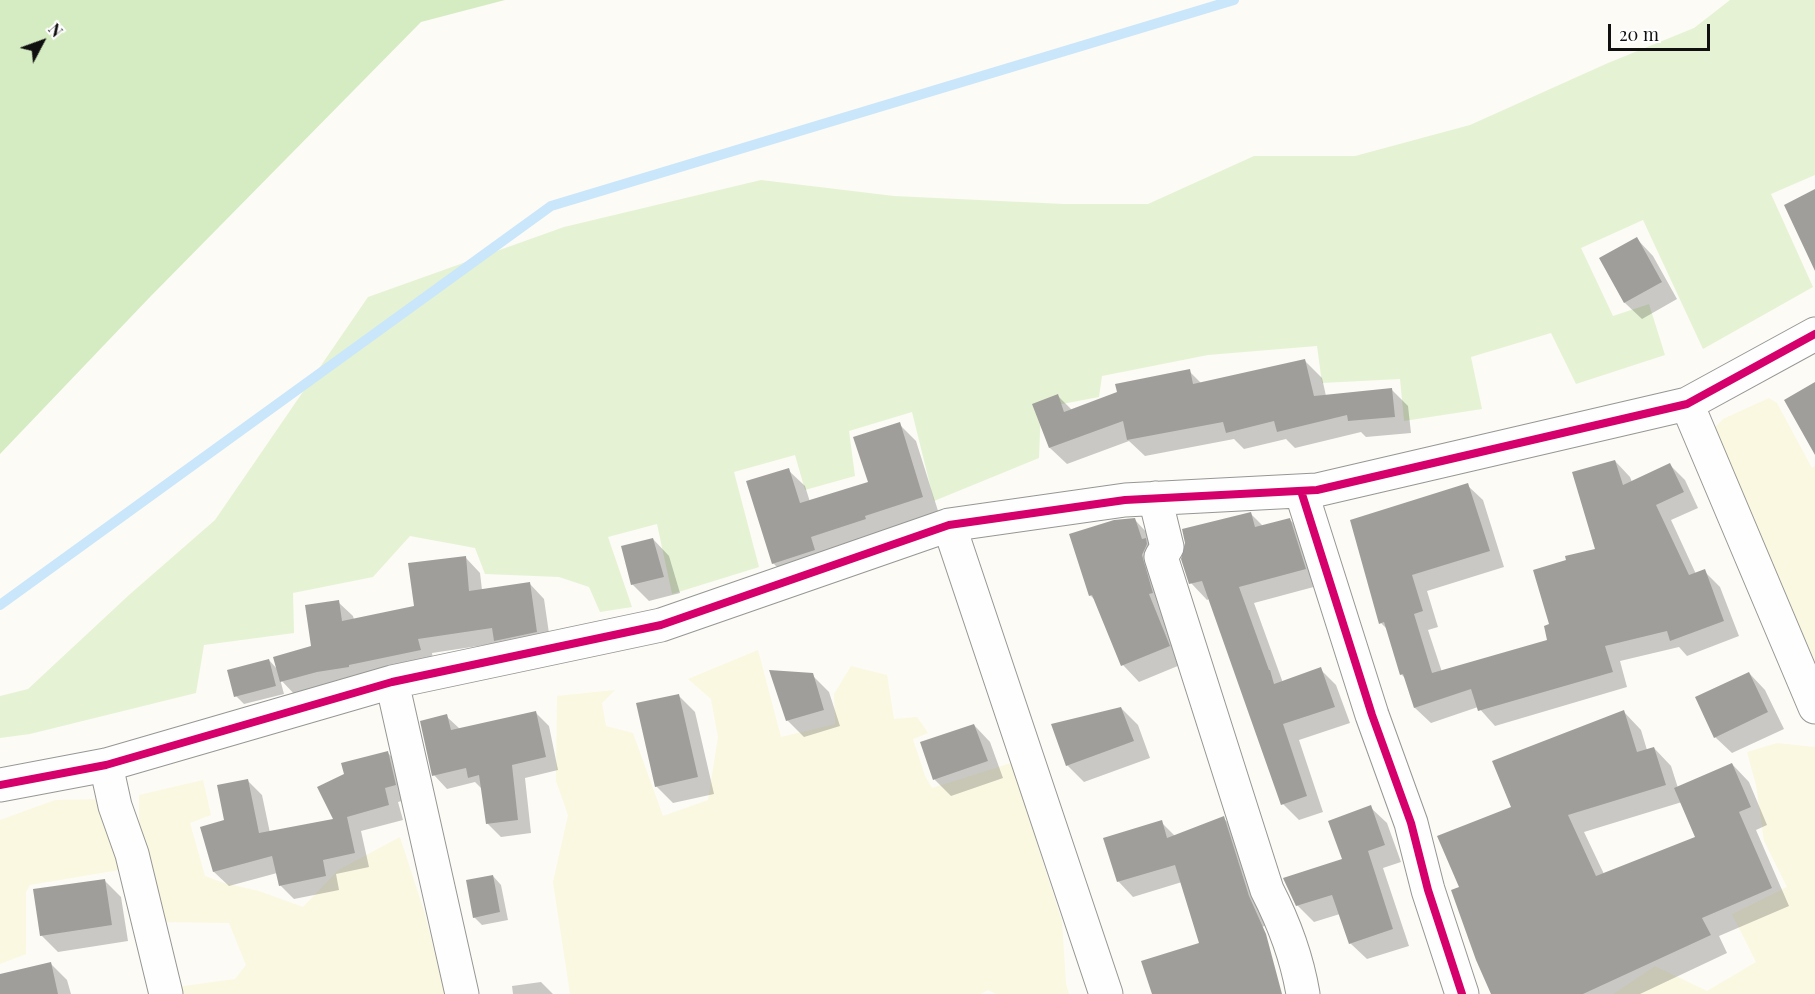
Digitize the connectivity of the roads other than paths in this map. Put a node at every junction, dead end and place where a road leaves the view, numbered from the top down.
1 (1815, 334) edge
2 (1687, 404) junction
3 (1300, 491) junction
4 (1155, 498) junction
5 (950, 525) junction
6 (392, 681) junction
7 (1815, 707) edge
8 (106, 765) junction
9 (0, 785) edge
10 (166, 994) edge
11 (462, 994) edge
12 (1107, 994) edge
13 (1303, 994) edge
14 (1462, 994) edge

1 - 2 street
2 - 3 street
2 - 7 street
3 - 4 street
3 - 14 street
4 - 5 street
4 - 13 street
5 - 6 street
5 - 12 street
6 - 8 street
6 - 11 street
8 - 9 street
8 - 10 street

